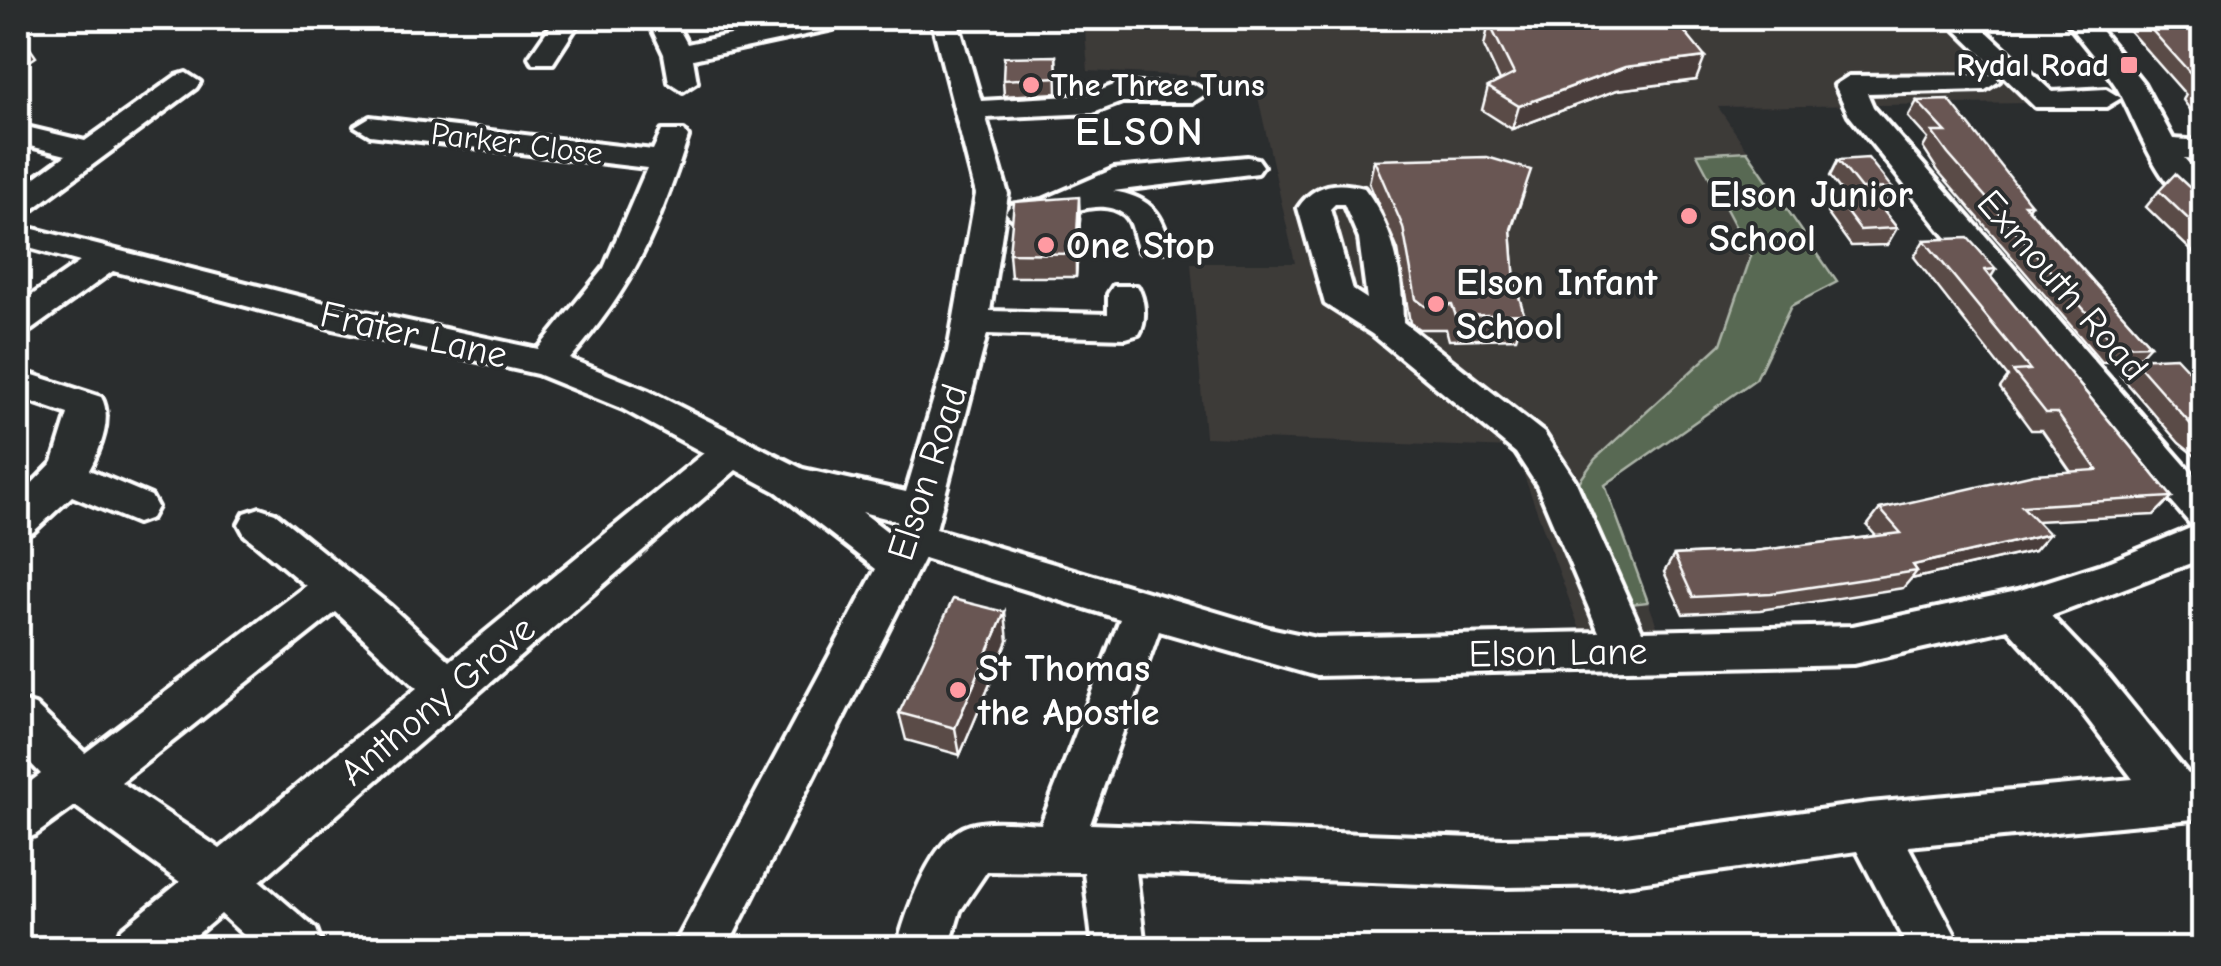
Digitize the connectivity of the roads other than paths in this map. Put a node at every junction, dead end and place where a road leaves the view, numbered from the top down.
1 (569, 18) edge
2 (660, 18) edge
3 (944, 18) edge
4 (1956, 18) edge
5 (2078, 18) edge
6 (833, 21) dead end
7 (678, 54) junction
8 (542, 57) dead end
9 (186, 82) dead end
10 (683, 82) dead end
11 (1985, 82) dead end
12 (1193, 93) dead end
13 (2106, 98) dead end
14 (969, 110) junction
15 (370, 126) dead end
16 (18, 134) edge
17 (2160, 147) junction
18 (2204, 150) edge
19 (92, 152) junction
20 (1247, 166) dead end
21 (1082, 194) junction
22 (2204, 200) edge
23 (18, 205) edge
24 (988, 214) junction
25 (18, 236) edge
26 (1152, 244) dead end
27 (108, 258) junction
28 (18, 322) edge
29 (970, 322) junction
30 (1126, 326) dead end
31 (1385, 326) dead end
32 (546, 364) junction
33 (18, 383) edge
34 (734, 450) junction
35 (66, 477) junction
36 (792, 481) junction
37 (137, 507) dead end
38 (2204, 515) edge
39 (18, 521) edge
40 (260, 524) dead end
41 (912, 538) junction
42 (2204, 540) edge
43 (336, 587) junction
44 (1146, 607) junction
45 (2017, 609) junction
46 (1629, 650) junction
47 (449, 690) junction
48 (18, 720) edge
49 (80, 780) junction
50 (2191, 797) edge
51 (18, 819) edge
52 (1870, 826) junction
53 (1057, 846) junction
54 (1108, 848) junction
55 (222, 881) junction
56 (141, 948) edge
57 (297, 948) edge
58 (699, 948) edge
59 (923, 948) edge
60 (1118, 948) edge
61 (1936, 948) edge

1 - 8 street
2 - 7 street
3 - 14 street, Elson Road
4 - 13 street
5 - 17 street
6 - 7 street
7 - 10 street
9 - 19 street
11 - 38 street, Exmouth Road
12 - 14 street
14 - 24 street, Elson Road
15 - 32 street, Parker Close
16 - 19 street
17 - 18 street
17 - 22 street
19 - 23 street
20 - 21 street
21 - 24 street
21 - 26 street
24 - 29 street, Elson Road
25 - 27 street, Frater Lane
27 - 28 street
27 - 32 street, Frater Lane
29 - 30 street
29 - 41 street, Elson Road
31 - 46 street
32 - 34 street, Frater Lane
33 - 35 street
34 - 36 street, Frater Lane
34 - 47 street, Anthony Grove
35 - 37 street
35 - 39 street
36 - 41 street, Frater Lane
36 - 41 street, Frater Lane
40 - 43 street
41 - 44 street, Elson Lane
41 - 58 street, Elson Road
42 - 45 street, Elson Lane
43 - 47 street
43 - 49 street
44 - 46 street, Elson Lane
44 - 53 street
45 - 46 street, Elson Lane
45 - 50 street
47 - 55 street, Anthony Grove
48 - 49 street
49 - 51 street
49 - 55 street
50 - 52 street
52 - 54 street
52 - 61 street
53 - 54 street
53 - 59 street
54 - 60 street
55 - 56 street, Anthony Grove
55 - 57 street

